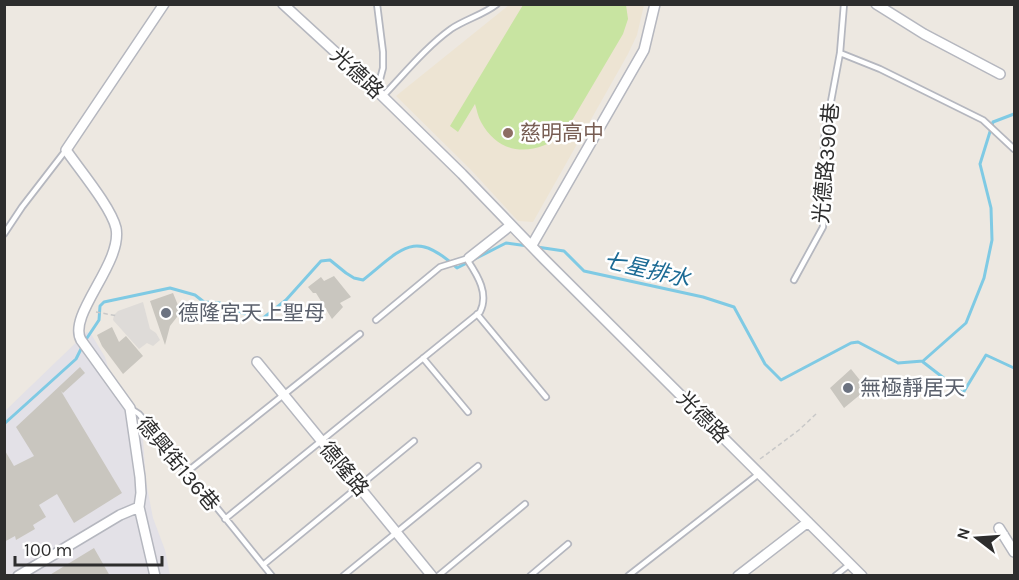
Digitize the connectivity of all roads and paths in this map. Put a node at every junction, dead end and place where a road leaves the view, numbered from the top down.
1 (164, 4) edge
2 (283, 4) edge
3 (377, 4) edge
4 (497, 4) edge
5 (655, 4) edge
6 (844, 4) edge
7 (876, 4) edge
8 (840, 53) junction
9 (1000, 74) dead end
10 (379, 94) junction
11 (1014, 149) edge
12 (66, 150) junction
13 (511, 225) junction
14 (4, 234) edge
15 (532, 245) junction
16 (469, 259) junction
17 (794, 280) dead end
18 (90, 311) dead end
19 (477, 314) junction
20 (118, 316) dead end
21 (376, 320) dead end
22 (360, 334) dead end
23 (423, 358) junction
24 (257, 362) dead end
25 (284, 396) junction
26 (546, 397) dead end
27 (130, 408) junction
28 (468, 412) dead end
29 (816, 414) dead end
30 (321, 441) junction
31 (414, 441) dead end
32 (752, 465) junction
33 (478, 466) dead end
34 (188, 471) junction
35 (760, 473) junction
36 (358, 486) junction
37 (525, 504) dead end
38 (139, 507) junction
39 (225, 519) junction
40 (808, 522) junction
41 (999, 528) dead end
42 (396, 532) junction
43 (568, 544) dead end
44 (1014, 552) edge
45 (850, 564) junction
46 (263, 565) junction
47 (18, 576) edge
48 (155, 576) edge
49 (272, 576) edge
50 (343, 576) edge
51 (432, 576) edge
52 (438, 576) edge
53 (530, 576) edge
54 (628, 576) edge
55 (738, 576) edge
56 (836, 576) edge
57 (862, 576) edge

1 - 12 street
2 - 10 street, 光德路
3 - 10 lane
4 - 10 lane
5 - 15 street
6 - 8 lane, 光德路390巷
7 - 9 street
8 - 11 lane
8 - 17 lane, 光德路390巷
10 - 13 street, 光德路
12 - 14 lane
12 - 27 street, 德興街136巷
13 - 15 street, 光德路
13 - 16 street
15 - 32 street, 光德路
16 - 19 lane
16 - 21 lane
18 - 20 path
19 - 23 lane
19 - 26 lane
22 - 25 lane
23 - 28 lane
23 - 30 lane
24 - 25 street, 德隆路
25 - 30 street, 德隆路
25 - 34 lane
27 - 34 lane, 德興街136巷
27 - 38 street
29 - 32 path
30 - 36 street, 德隆路
30 - 39 lane
31 - 36 lane
32 - 35 street, 光德路
33 - 42 lane
34 - 39 lane, 德興街136巷
35 - 40 street, 光德路
35 - 54 lane
36 - 42 street, 德隆路
36 - 46 lane
37 - 52 lane
38 - 47 street
38 - 48 street
39 - 46 lane, 德興街136巷
40 - 45 street, 光德路
40 - 55 street
41 - 44 street
42 - 50 lane
42 - 51 street, 德隆路
43 - 53 lane
45 - 56 lane
45 - 57 street, 光德路
46 - 49 lane, 德興街136巷

